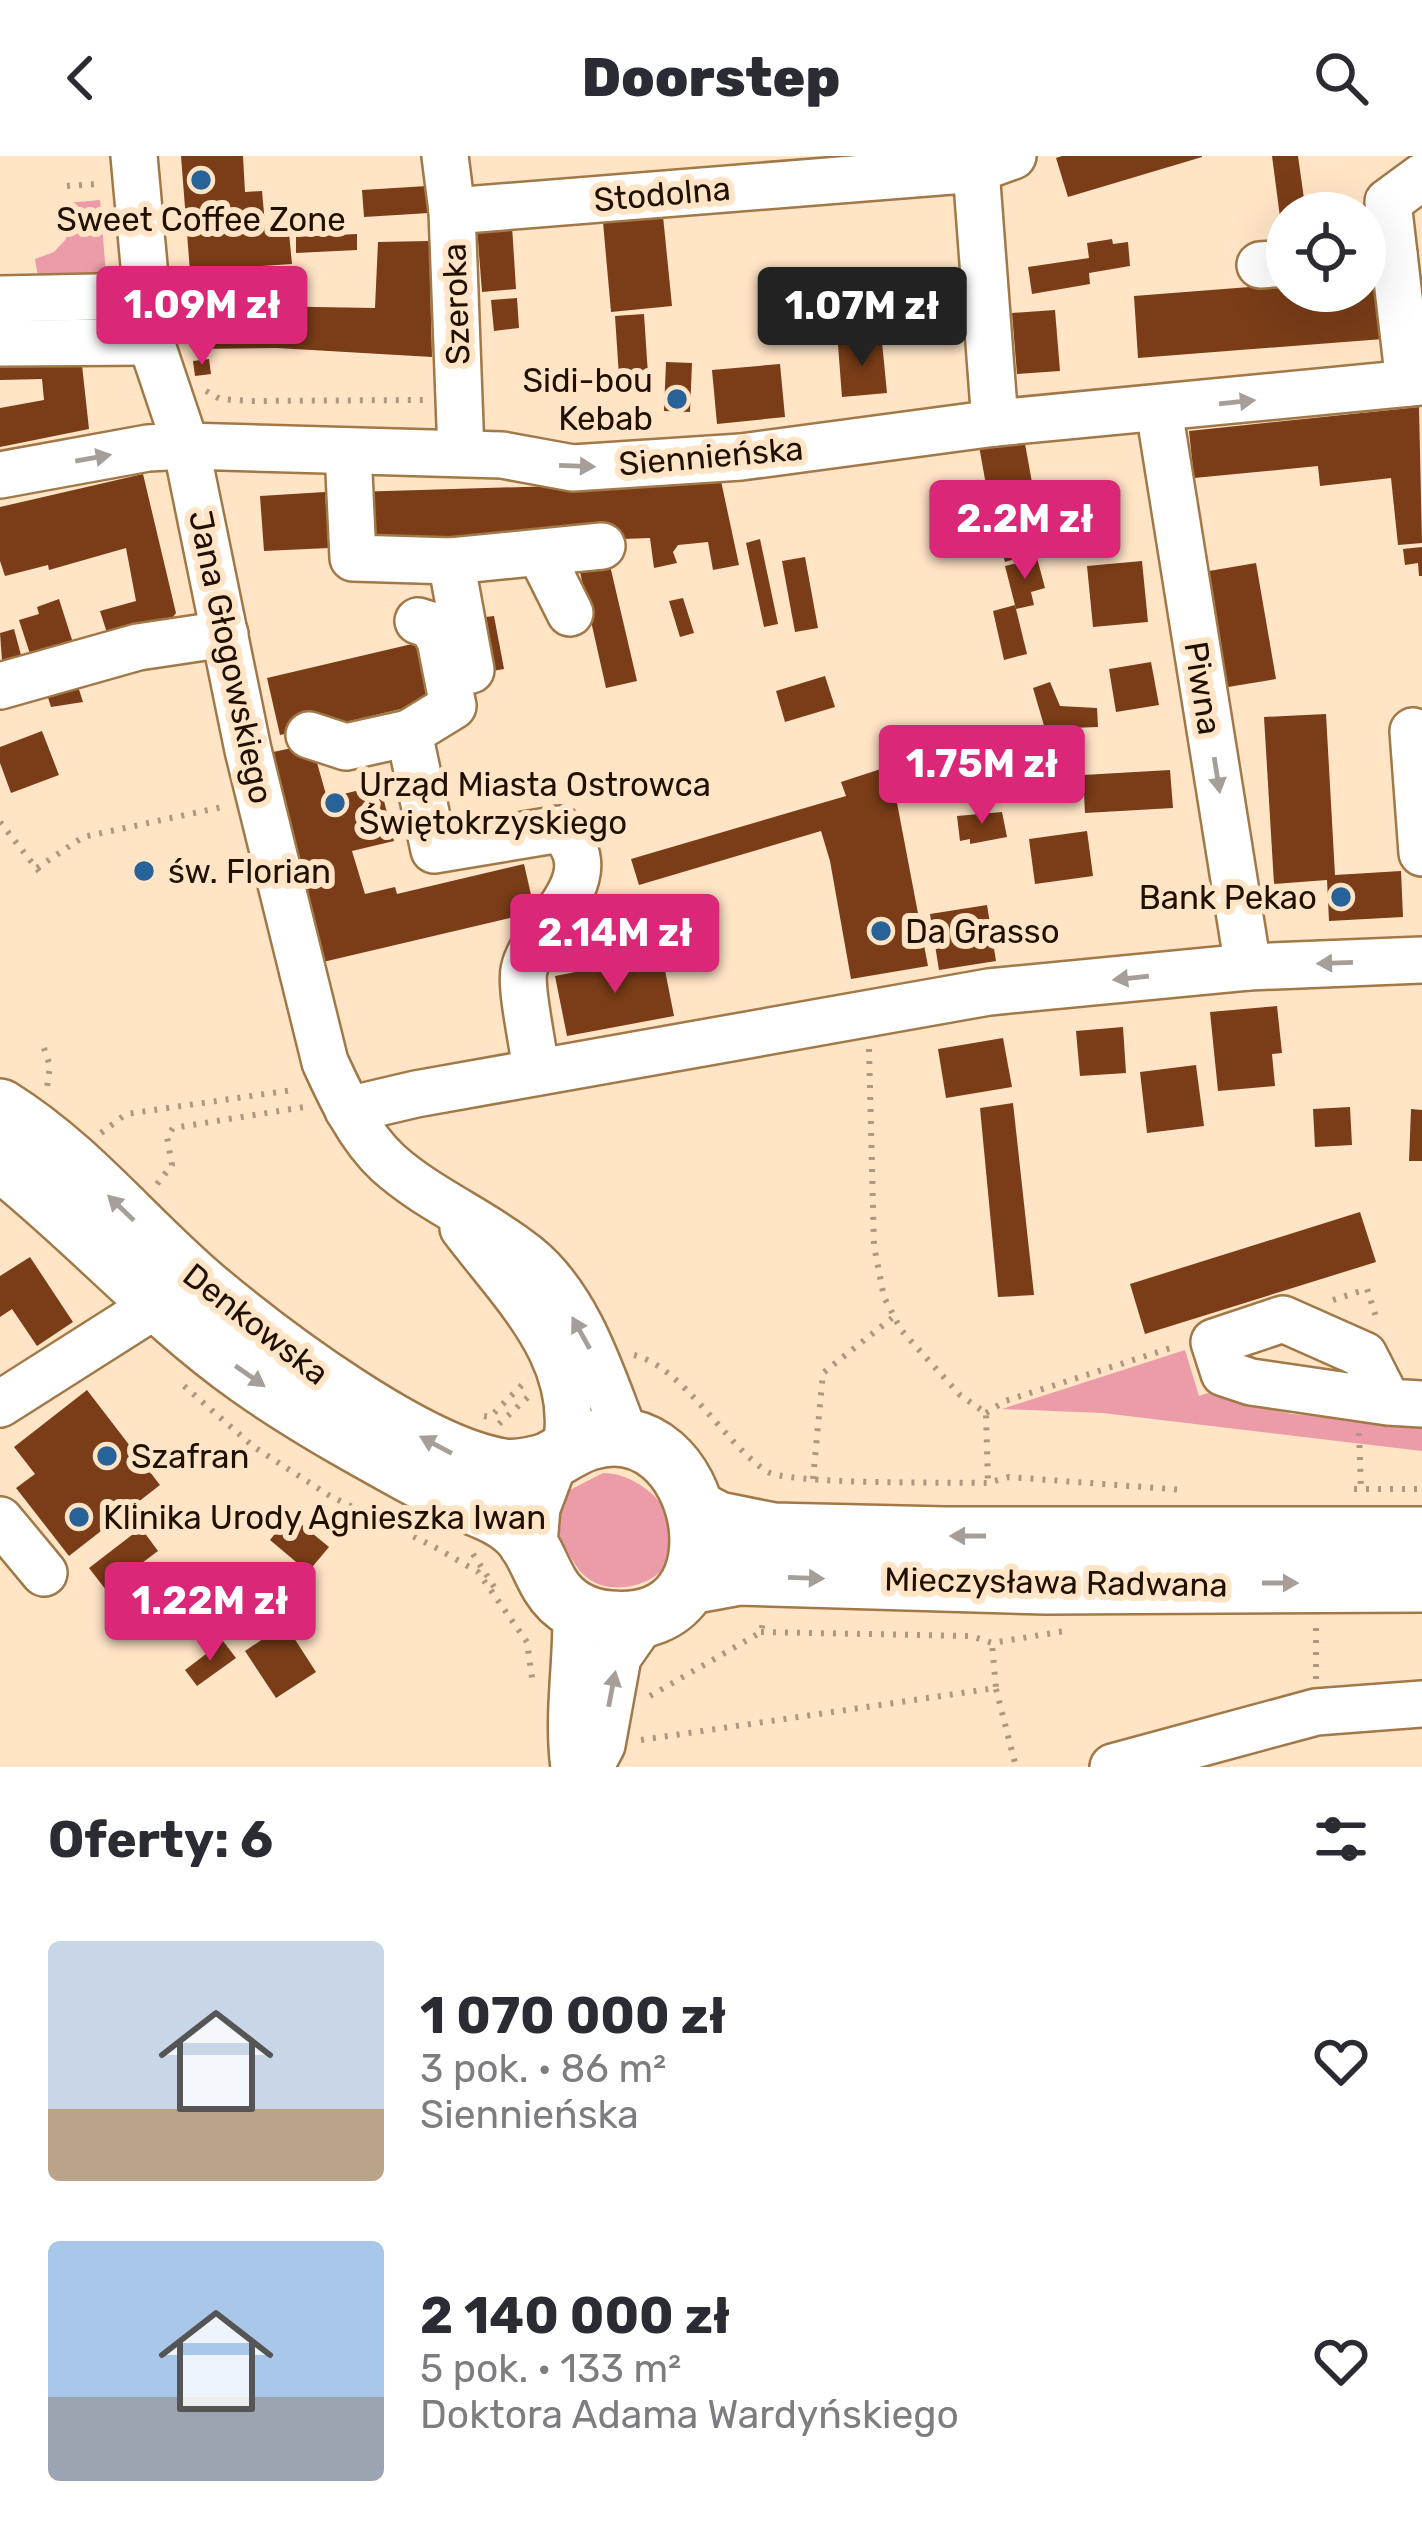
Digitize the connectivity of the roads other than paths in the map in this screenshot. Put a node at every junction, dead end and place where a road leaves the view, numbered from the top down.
1 (446, 156) edge
2 (988, 160) edge
3 (117, 170) edge
4 (1422, 177) edge
5 (452, 211) junction
6 (1386, 215) edge
7 (1386, 277) edge
8 (146, 296) junction
9 (0, 299) edge
10 (152, 342) junction
11 (0, 343) edge
12 (1415, 383) edge
13 (1159, 410) junction
14 (995, 423) junction
15 (186, 446) junction
16 (348, 451) junction
17 (461, 453) junction
18 (0, 475) edge
19 (602, 546) dead end
20 (540, 553) junction
21 (451, 561) junction
22 (570, 613) dead end
23 (418, 621) dead end
24 (225, 634) junction
25 (472, 679) dead end
26 (0, 686) edge
27 (1413, 731) dead end
28 (409, 733) junction
29 (248, 750) junction
30 (1422, 853) edge
31 (1422, 960) edge
32 (1248, 967) junction
33 (536, 1072) junction
34 (22, 1102) edge
35 (332, 1104) junction
36 (0, 1161) edge
37 (160, 1303) junction
38 (581, 1371) junction
39 (0, 1404) edge
40 (627, 1440) junction
41 (556, 1458) junction
42 (697, 1510) junction
43 (0, 1520) edge
44 (1422, 1536) edge
45 (528, 1544) junction
46 (44, 1573) dead end
47 (1422, 1583) edge
48 (668, 1601) junction
49 (577, 1611) junction
50 (1422, 1704) edge
51 (574, 1767) edge
52 (590, 1767) edge
53 (1113, 1767) edge

1 - 5 street, Szeroka
2 - 5 street, Stodolna
2 - 14 street
3 - 8 street, Jana Głogowskiego
4 - 6 street
5 - 17 street, Szeroka
7 - 12 street
8 - 9 street
8 - 10 street, Jana Głogowskiego
10 - 11 street
10 - 15 street, Jana Głogowskiego
13 -> 12 street, Siennieńska
13 - 14 street, Siennieńska
13 -> 32 street, Piwna
17 -> 14 street, Siennieńska
15 - 16 street, Siennieńska
18 -> 15 street, Siennieńska
15 - 24 street, Jana Głogowskiego
16 - 17 street, Siennieńska
16 - 21 street
19 - 20 street
20 - 21 street
20 - 22 street
21 - 25 street
23 - 28 street
24 - 26 street
24 - 29 street, Jana Głogowskiego
27 - 30 street
28 - 29 street
28 - 33 street
29 - 35 street, Jana Głogowskiego
31 -> 32 street
32 -> 33 street
33 - 35 street
41 -> 34 main road, Denkowska
35 - 38 street, Jana Głogowskiego
36 - 37 main road, Denkowska
37 - 39 street
37 -> 45 main road, Denkowska
38 - 40 street, Jana Głogowskiego
38 - 41 street
40 - 41 main road
40 - 42 main road
41 - 45 main road
44 -> 42 main road, Mieczysława Radwana
42 - 48 main road
43 - 46 street
45 - 49 main road
48 -> 47 main road, Mieczysława Radwana
48 - 49 main road
52 -> 48 street
49 - 51 street
50 - 53 street

